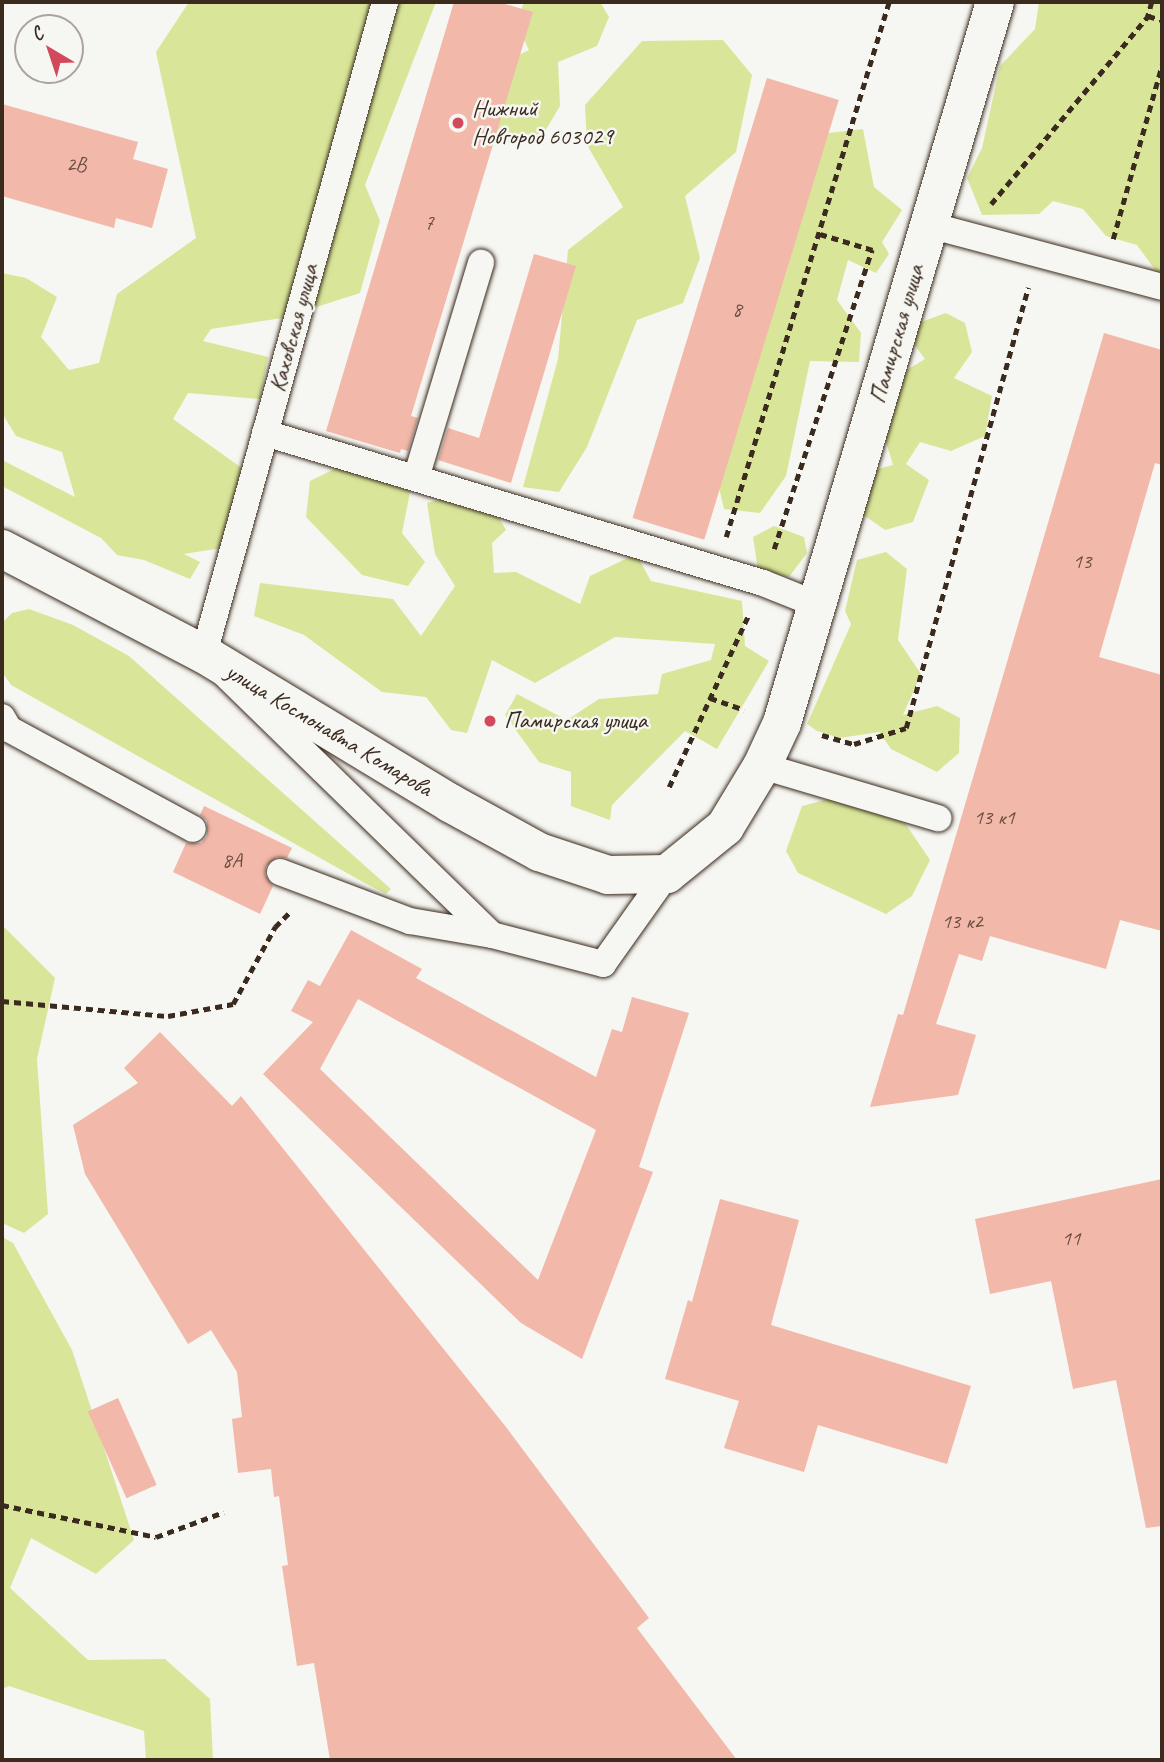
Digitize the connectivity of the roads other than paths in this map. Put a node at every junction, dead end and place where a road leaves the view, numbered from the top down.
1 (385, 2) edge
2 (995, 2) edge
3 (947, 230) junction
4 (481, 263) dead end
5 (1162, 287) edge
6 (265, 433) junction
7 (415, 478) junction
8 (2, 549) edge
9 (818, 605) junction
10 (204, 654) junction
11 (2, 717) edge
12 (762, 766) junction
13 (938, 818) dead end
14 (193, 829) dead end
15 (280, 872) dead end
16 (667, 874) junction
17 (492, 935) junction

1 - 6 lane, Каховская улица
2 - 3 street, Памирская улица
3 - 5 lane
3 - 9 street, Памирская улица
4 - 7 lane
6 - 7 lane
6 - 10 lane, Каховская улица
7 - 9 lane
8 - 10 street, улица Космонавта Комарова
9 - 12 street, Памирская улица
10 - 16 street, улица Космонавта Комарова
10 - 17 lane
11 - 14 lane
12 - 13 lane
12 - 16 street, Памирская улица
15 - 17 lane
16 - 17 lane

